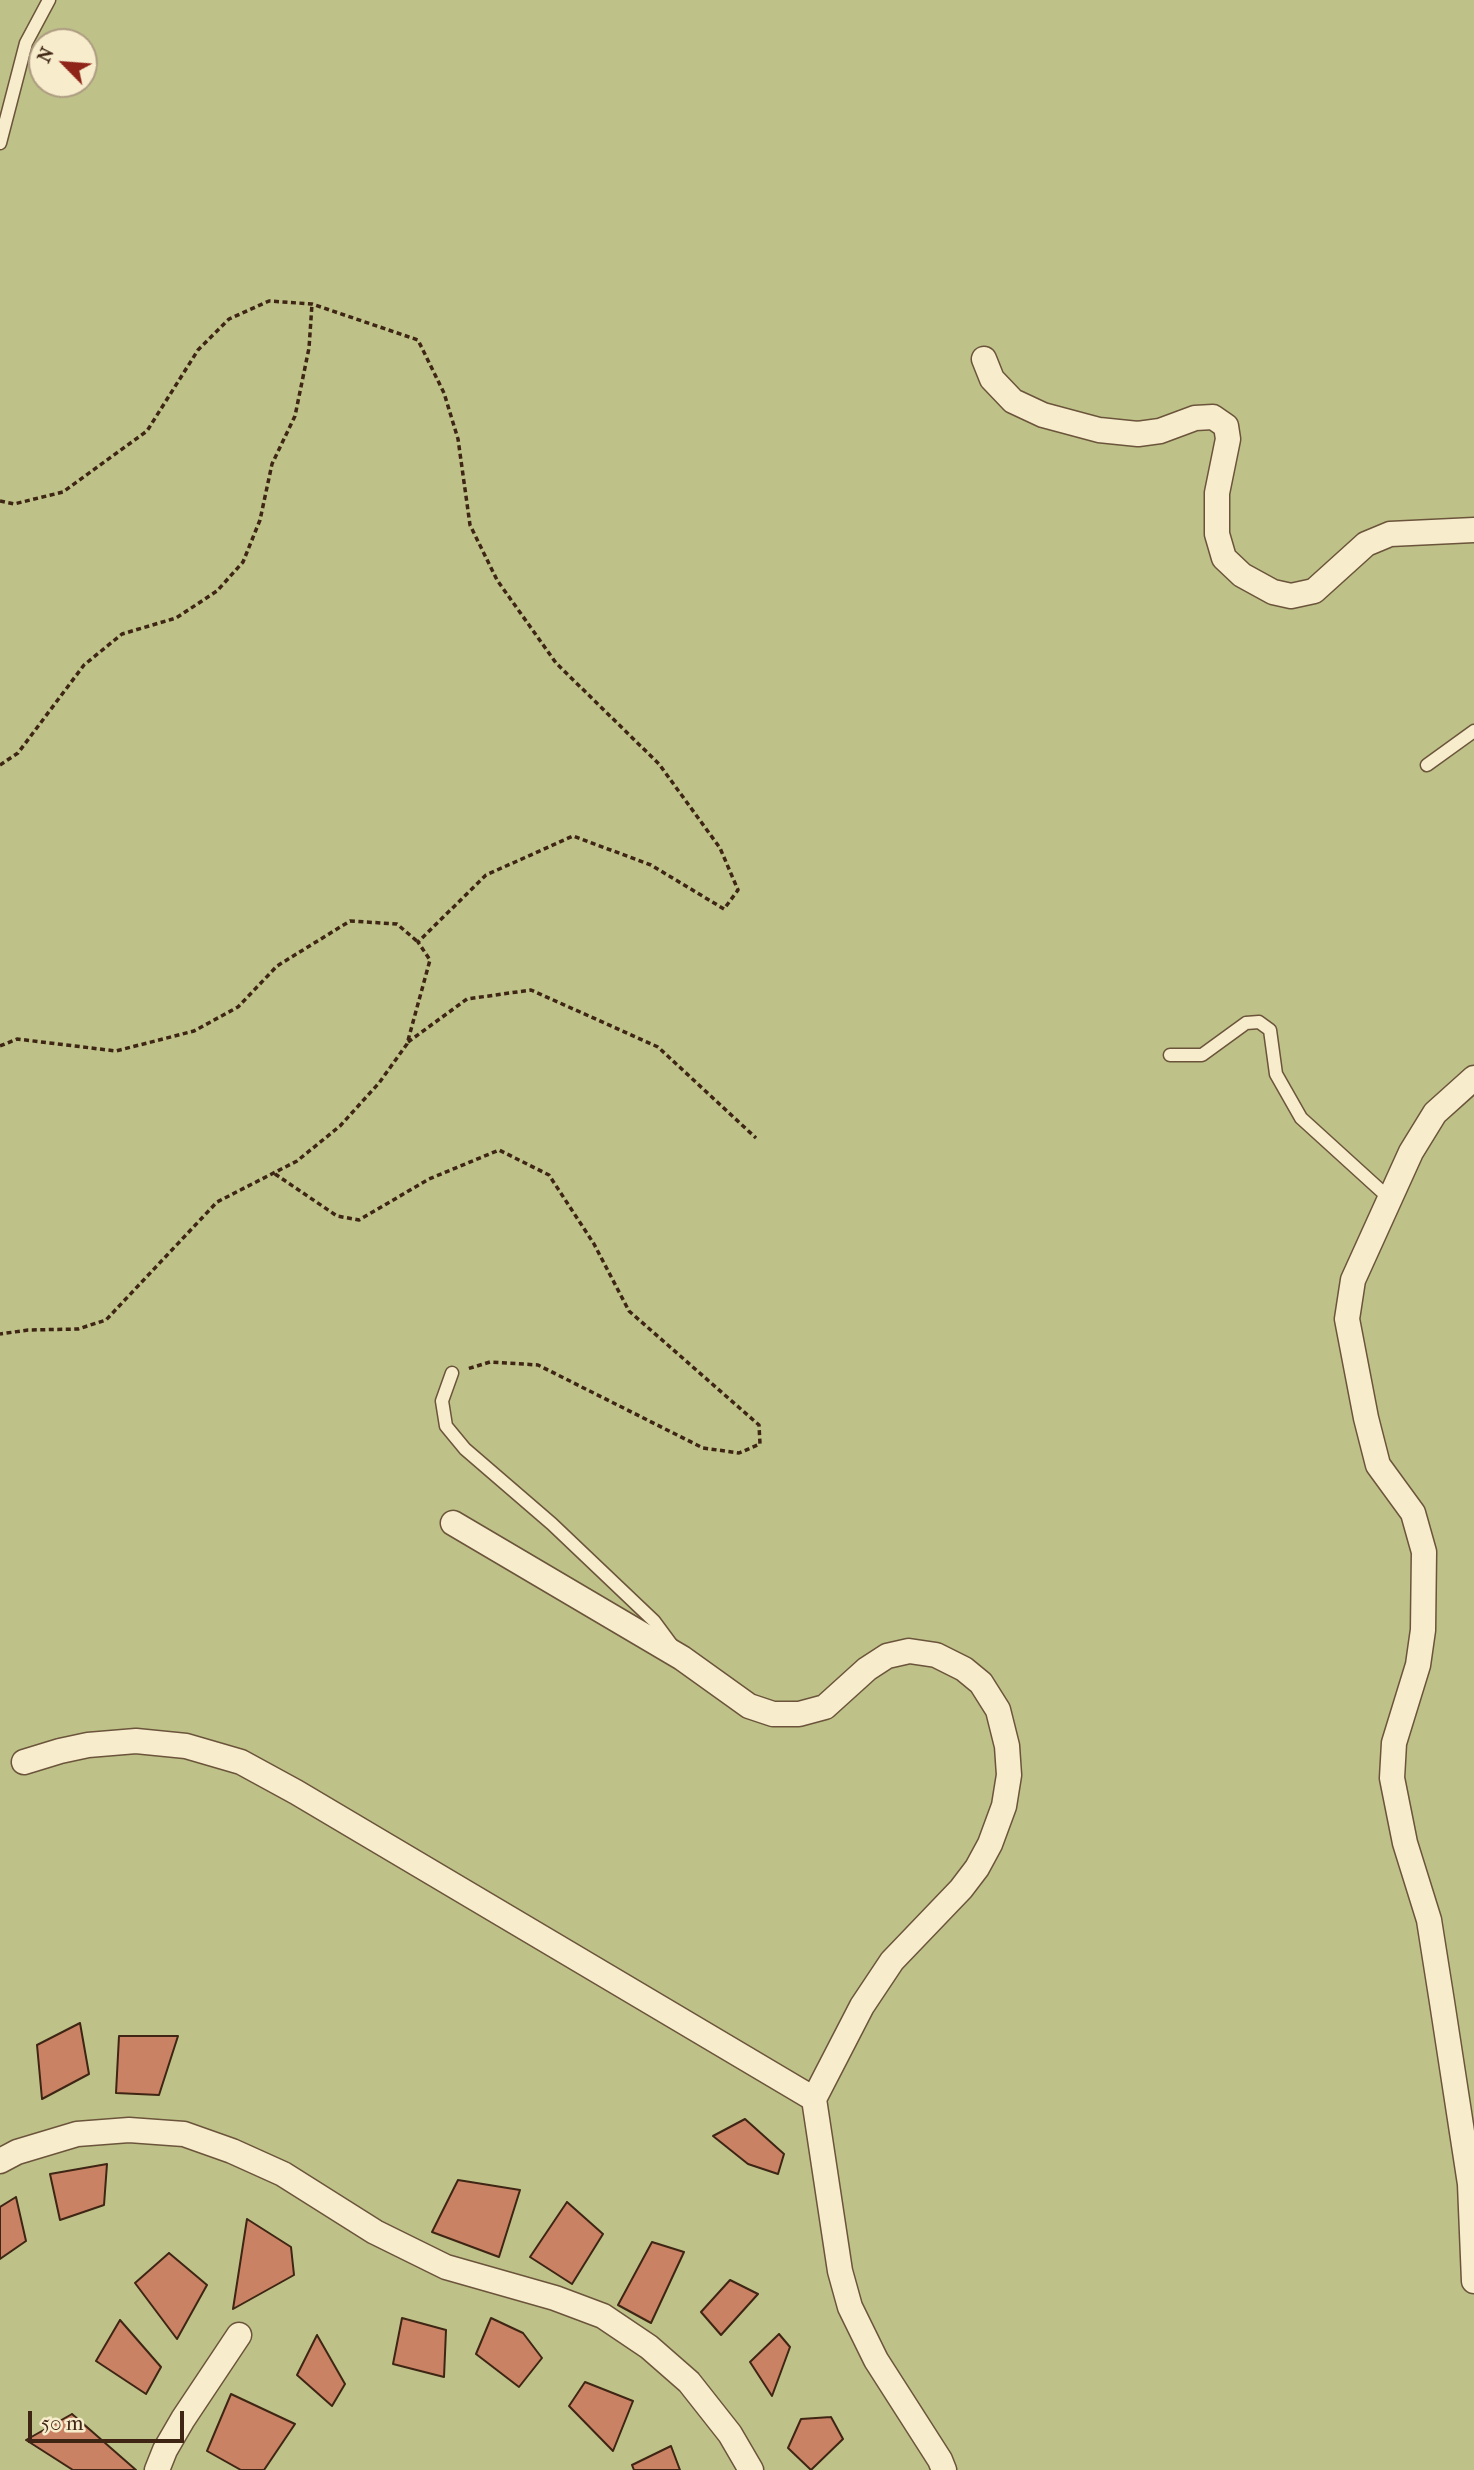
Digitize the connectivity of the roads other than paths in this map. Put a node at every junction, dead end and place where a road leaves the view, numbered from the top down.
1 (50, 0) edge
2 (0, 144) edge
3 (984, 359) dead end
4 (1474, 530) edge
5 (1474, 731) edge
6 (1427, 765) dead end
7 (1170, 1055) dead end
8 (1474, 1078) edge
9 (1389, 1198) junction
10 (452, 1373) road end
11 (453, 1523) dead end
12 (681, 1658) junction
13 (24, 1762) dead end
14 (814, 2099) junction
15 (0, 2161) edge
16 (1474, 2280) edge
17 (239, 2335) dead end
18 (157, 2470) edge
19 (751, 2470) edge
20 (944, 2470) edge

1 - 2 lane
3 - 4 street
5 - 6 lane
7 - 9 lane
8 - 9 street
9 - 16 street
10 - 12 lane
11 - 12 street
12 - 14 street
13 - 14 street
14 - 20 street
15 - 19 street
17 - 18 street

